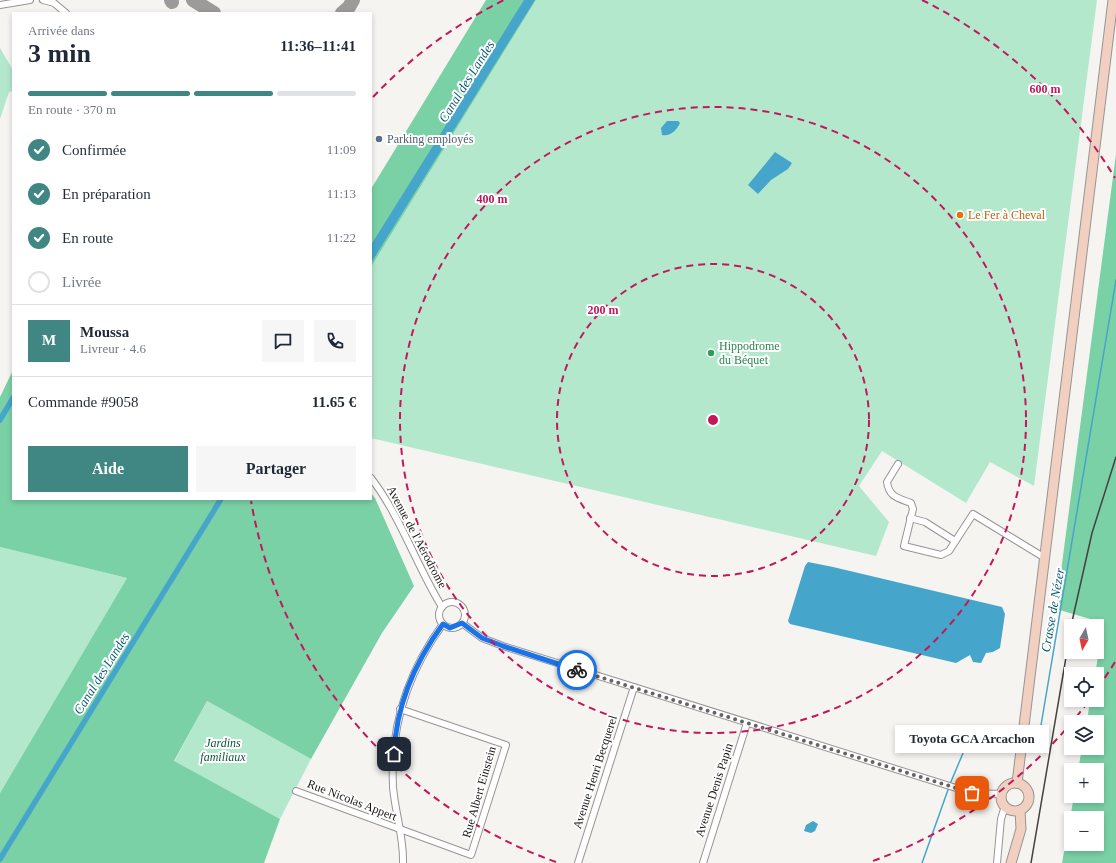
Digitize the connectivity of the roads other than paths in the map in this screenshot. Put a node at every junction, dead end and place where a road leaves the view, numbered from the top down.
1 (30, 0) edge
2 (43, 0) edge
3 (1113, 0) edge
4 (0, 5) edge
5 (65, 12) edge
6 (898, 464) dead end
7 (372, 479) edge
8 (910, 518) junction
9 (955, 541) junction
10 (1045, 558) junction
11 (442, 606) junction
12 (462, 623) junction
13 (443, 624) junction
14 (634, 687) junction
15 (400, 709) junction
16 (747, 723) junction
17 (1017, 783) junction
18 (296, 791) dead end
19 (1002, 794) junction
20 (1005, 806) junction
21 (1020, 810) junction
22 (399, 830) junction
23 (403, 863) edge
24 (578, 863) edge
25 (703, 863) edge
26 (997, 863) edge
27 (1011, 863) edge

1 - 4 street
2 - 5 street
3 - 10 main road
6 - 8 street
7 - 11 street, Avenue de l'Aérodrome
8 - 9 street
8 - 9 street
9 - 10 street
10 - 17 main road
11 - 12 street
11 - 13 street
12 - 13 street
12 - 14 street
13 - 15 street
14 - 16 street
14 - 24 street, Avenue Henri Becquerel
15 - 22 street
15 - 22 street, Rue Albert Einstein
16 - 19 street
16 - 25 street, Avenue Denis Papin
17 - 19 main road
17 - 21 main road
18 - 22 street, Rue Nicolas Appert
19 - 20 main road
20 - 21 main road
20 - 26 street
21 - 27 main road
22 - 23 street

